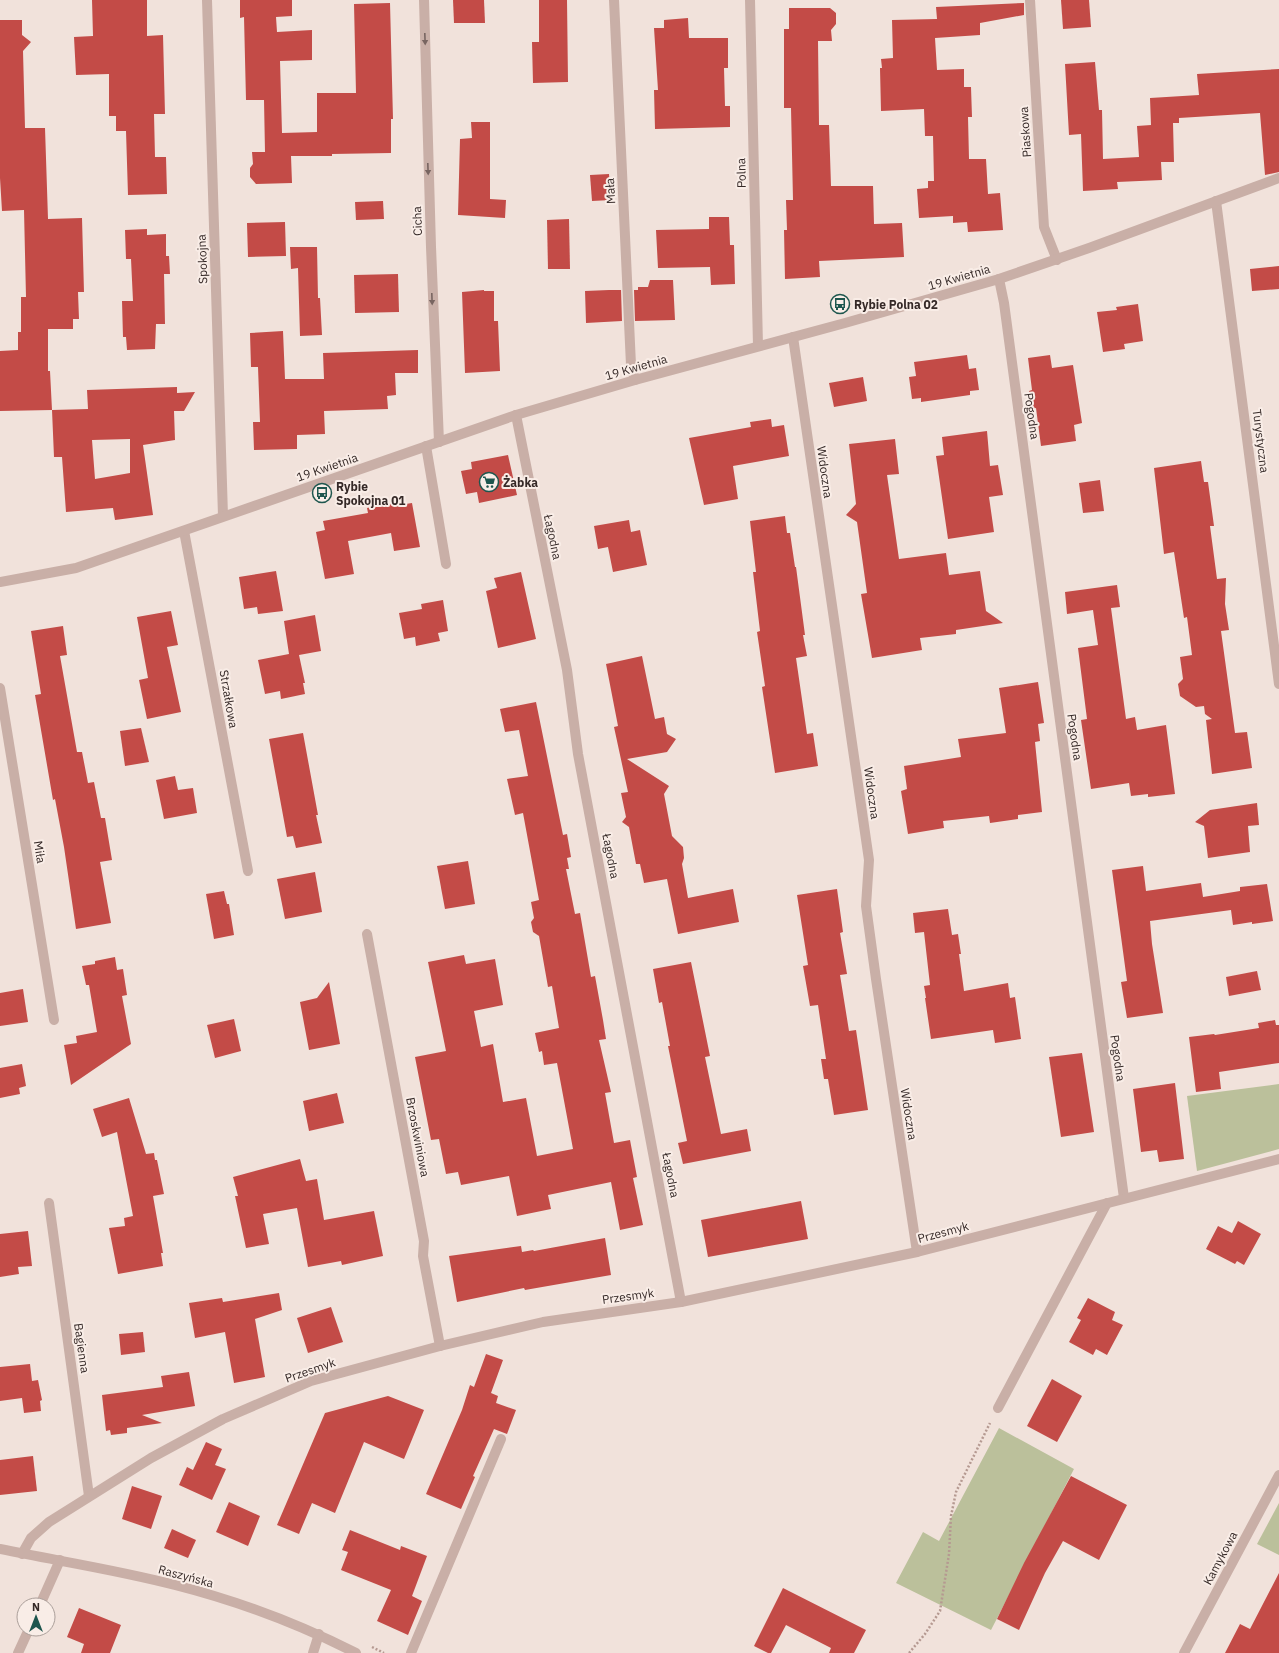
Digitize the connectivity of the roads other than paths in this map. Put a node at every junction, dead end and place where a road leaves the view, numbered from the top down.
1 (207, 0) edge
2 (424, 0) edge
3 (614, 0) edge
4 (750, 0) edge
5 (1030, 0) edge
6 (1279, 178) edge
7 (1216, 201) junction
8 (1057, 260) junction
9 (999, 279) junction
10 (793, 337) junction
11 (758, 346) junction
12 (635, 380) junction
13 (516, 415) junction
14 (439, 442) junction
15 (426, 446) junction
16 (223, 516) junction
17 (184, 531) junction
18 (446, 564) dead end
19 (0, 582) edge
20 (1279, 684) edge
21 (0, 688) edge
22 (248, 871) dead end
23 (367, 934) dead end
24 (54, 1020) dead end
25 (1279, 1159) edge
26 (1124, 1198) junction
27 (49, 1203) dead end
28 (1107, 1203) junction
29 (917, 1252) junction
30 (681, 1302) junction
31 (440, 1346) junction
32 (998, 1408) road end
33 (501, 1439) dead end
34 (1279, 1475) edge
35 (89, 1496) junction
36 (0, 1549) edge
37 (22, 1554) junction
38 (60, 1560) junction
39 (44, 1597) edge
40 (319, 1634) junction
41 (25, 1637) edge
42 (18, 1653) edge
43 (313, 1653) edge
44 (356, 1653) edge
45 (411, 1653) edge
46 (1184, 1653) edge

1 - 16 street, Spokojna
2 -> 14 street, Cicha
3 - 12 street, Mała
4 - 11 street, Polna
5 - 8 street, Piaskowa
6 - 7 street, 19 Kwietnia
7 - 8 street, 19 Kwietnia
7 - 20 street, Turystyczna
8 - 9 street, 19 Kwietnia
9 - 10 street, 19 Kwietnia
9 - 26 street, Pogodna
10 - 11 street, 19 Kwietnia
10 - 29 street, Widoczna
11 - 12 street, 19 Kwietnia
12 - 13 street, 19 Kwietnia
13 - 14 street, 19 Kwietnia
13 - 30 street, Łagodna
14 - 15 street, 19 Kwietnia
15 - 16 street, 19 Kwietnia
15 - 18 street
16 - 17 street, 19 Kwietnia
17 - 19 street, 19 Kwietnia
17 - 22 street, Strzałkowa
21 - 24 street, Miła
23 - 31 street, Brzoskwiniowa
25 - 26 street, Przesmyk
26 - 28 street, Przesmyk
27 - 35 street, Bagienna
28 - 29 street, Przesmyk
28 - 32 street
29 - 30 street, Przesmyk
30 - 31 street, Przesmyk
31 - 35 street, Przesmyk
33 - 45 street
34 - 46 street, Kamykowa
35 - 37 street, Przesmyk
36 - 37 street, Raszyńska
37 - 38 street, Raszyńska
38 - 39 street
38 - 40 street, Raszyńska
40 - 43 street
40 - 44 street, Raszyńska
41 - 42 street

